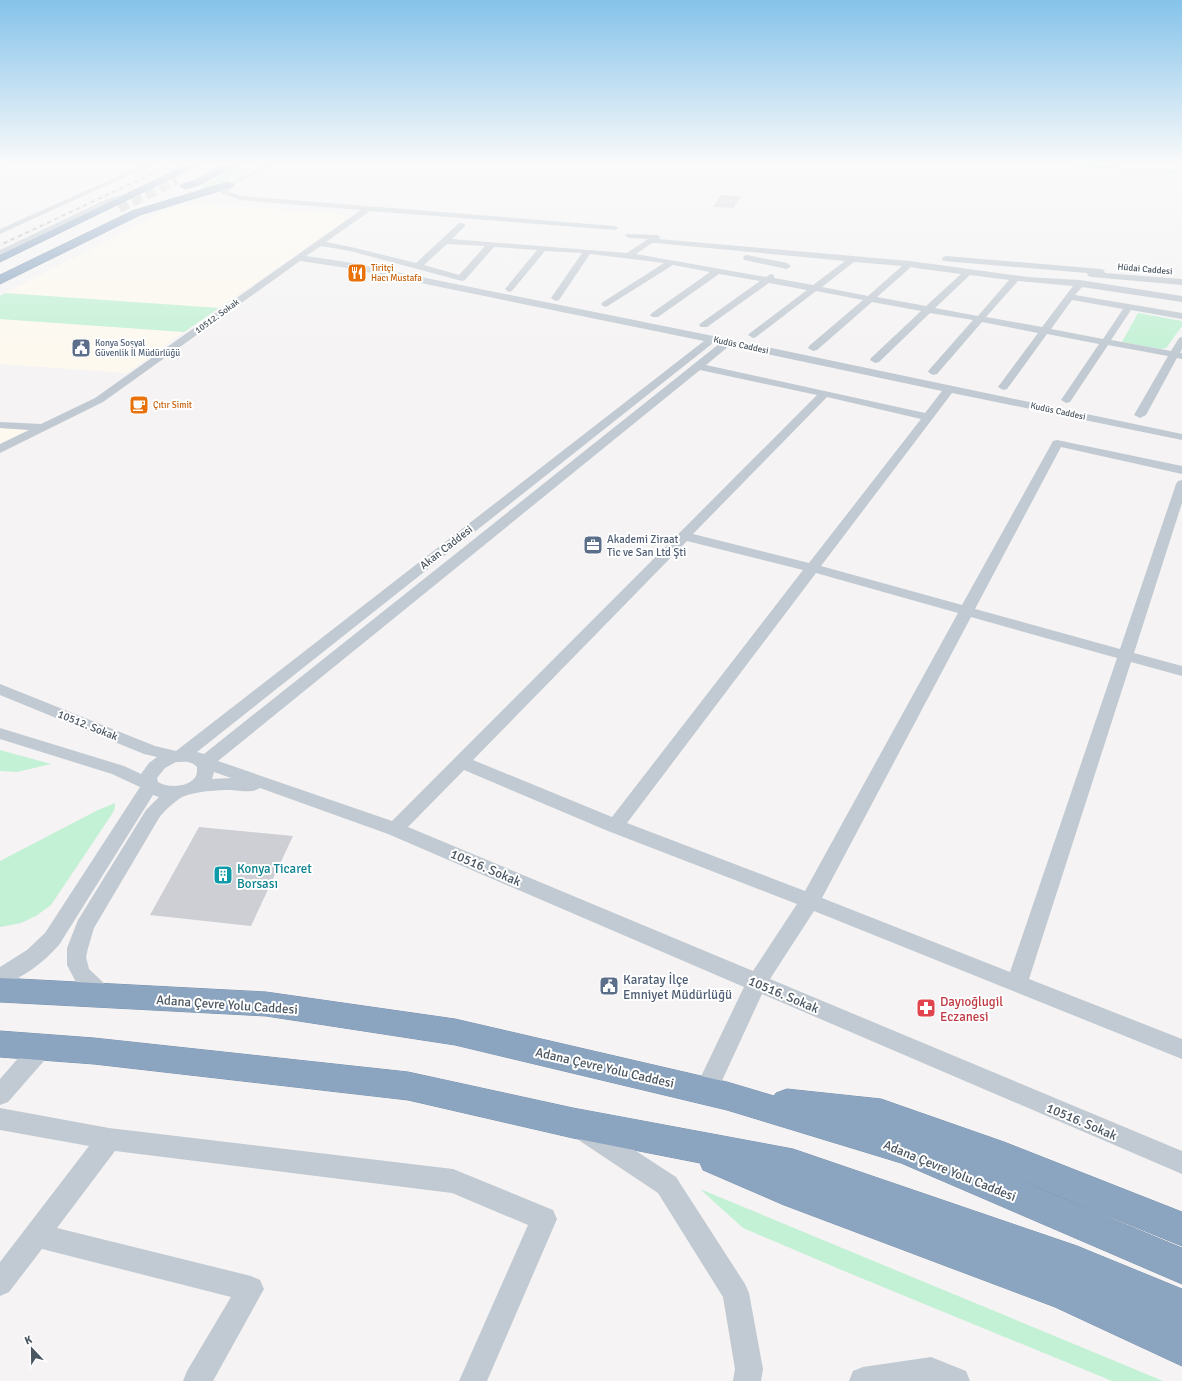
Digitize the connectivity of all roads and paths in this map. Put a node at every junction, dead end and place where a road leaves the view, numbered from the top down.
1 (10, 227) edge
2 (54, 227) edge
3 (76, 227) edge
4 (81, 227) edge
5 (86, 227) edge
6 (107, 227) tunnel mouth
7 (343, 227) edge
8 (464, 227) edge
9 (560, 227) edge
10 (605, 227) edge
11 (615, 228) junction
12 (0, 232) edge
13 (620, 237) junction
14 (445, 241) junction
15 (655, 241) junction
16 (319, 243) junction
17 (492, 244) junction
18 (542, 248) junction
19 (588, 248) junction
20 (603, 249) junction
21 (0, 253) edge
22 (802, 254) junction
23 (373, 255) junction
24 (629, 255) junction
25 (299, 258) junction
26 (909, 258) junction
27 (939, 258) dead end
28 (853, 259) junction
29 (0, 260) edge
30 (672, 262) junction
31 (347, 265) junction
32 (0, 266) edge
33 (418, 266) junction
34 (787, 266) junction
35 (717, 271) junction
36 (968, 272) junction
37 (0, 274) edge
38 (461, 278) junction
39 (1016, 278) junction
40 (1182, 279) edge
41 (0, 280) edge
42 (766, 280) junction
43 (1182, 282) edge
44 (1080, 283) junction
45 (509, 289) junction
46 (814, 289) junction
47 (1069, 297) junction
48 (556, 298) junction
49 (870, 299) junction
50 (1182, 299) edge
51 (606, 304) dead end
52 (1129, 307) junction
53 (928, 310) junction
54 (655, 315) dead end
55 (1182, 316) edge
56 (980, 319) junction
57 (704, 325) dead end
58 (1045, 331) junction
59 (753, 335) dead end
60 (712, 339) junction
61 (1182, 340) edge
62 (728, 342) junction
63 (1105, 342) junction
64 (813, 348) dead end
65 (1178, 355) edge
66 (875, 360) dead end
67 (698, 366) junction
68 (933, 372) dead end
69 (1003, 386) dead end
70 (950, 388) junction
71 (825, 393) junction
72 (1066, 400) dead end
73 (1140, 415) dead end
74 (928, 417) junction
75 (0, 425) edge
76 (44, 428) junction
77 (1182, 429) edge
78 (1182, 437) edge
79 (0, 450) edge
80 (1182, 470) edge
81 (1182, 484) edge
82 (684, 536) junction
83 (812, 568) junction
84 (966, 611) junction
85 (1125, 655) junction
86 (1182, 670) edge
87 (0, 689) edge
88 (0, 733) edge
89 (179, 756) junction
90 (461, 762) junction
91 (205, 763) junction
92 (150, 785) junction
93 (273, 786) junction
94 (184, 791) junction
95 (615, 826) junction
96 (395, 829) junction
97 (810, 901) junction
98 (0, 977) edge
99 (757, 982) junction
100 (1017, 983) junction
101 (0, 990) edge
102 (102, 995) junction
103 (0, 1044) edge
104 (42, 1047) junction
105 (1182, 1049) edge
106 (717, 1093) junction
107 (0, 1095) edge
108 (0, 1119) edge
109 (574, 1123) junction
110 (108, 1140) junction
111 (675, 1142) junction
112 (1182, 1163) edge
113 (1182, 1229) edge
114 (36, 1235) junction
115 (1182, 1266) edge
116 (0, 1283) edge
117 (1182, 1308) edge
118 (1182, 1347) edge
119 (197, 1381) edge
120 (473, 1381) edge
121 (747, 1381) edge
122 (863, 1381) edge
123 (956, 1381) edge

1 - 12 street
2 - 21 street
3 - 29 highway
4 - 32 highway
5 - 37 highway
6 - 41 highway
7 - 16 street, 10512. Sokak
8 - 14 street
9 - 13 street, Hüdai Caddesi
10 - 11 street, Hüdai Caddesi
11 - 13 street, Hüdai Caddesi
11 - 13 street
13 - 20 street
13 - 26 street, Hüdai Caddesi
13 - 43 street, Hüdai Caddesi
14 - 17 street
14 - 33 street
15 - 22 street
15 - 24 street
15 - 34 street
16 - 23 street, Kudüs Caddesi
16 - 25 street, 10512. Sokak
17 - 18 street
17 - 38 street
18 - 19 street
18 - 45 street
19 - 20 street
19 - 48 street
20 - 24 street
22 - 28 street
22 - 34 street
23 - 31 street
23 - 33 street, Kudüs Caddesi
24 - 30 street
25 - 31 street, Kudüs Caddesi
25 - 76 street, 10512. Sokak
26 - 28 street
26 - 36 street
26 - 49 street
27 - 40 street, Hüdai Caddesi
28 - 46 street
30 - 35 street
30 - 51 street
31 - 60 street, Kudüs Caddesi
33 - 38 street, Kudüs Caddesi
34 - 42 street
35 - 42 street
35 - 54 street
36 - 39 street
36 - 53 street
38 - 45 street, Kudüs Caddesi
39 - 44 street
39 - 56 street
42 - 46 street
42 - 57 street
44 - 47 street
44 - 50 street
45 - 48 street, Kudüs Caddesi
46 - 49 street
46 - 59 street
47 - 52 street
47 - 58 street
48 - 77 street, Kudüs Caddesi
49 - 53 street
49 - 64 street
52 - 55 street
52 - 63 street
53 - 56 street
53 - 66 street
56 - 58 street
56 - 68 street
58 - 63 street
58 - 69 street
60 - 62 street, Kudüs Caddesi
60 - 89 street, Akan Caddesi
61 - 65 street
62 - 67 street, Akan Caddesi
62 - 70 street, Kudüs Caddesi
63 - 65 street
63 - 72 street
65 - 73 street
67 - 71 street
67 - 91 street, Akan Caddesi
70 - 74 street
70 - 78 street, Kudüs Caddesi
71 - 74 street
71 - 82 street
74 - 83 street
75 - 76 street
76 - 79 street, 10512. Sokak
80 - 84 street
81 - 85 street
82 - 83 street
82 - 90 street
83 - 84 street
83 - 95 street
84 - 85 street
84 - 97 street
85 - 86 street
85 - 100 street
87 - 89 street, 10512. Sokak
88 - 92 street
89 - 91 street
89 - 92 street
90 - 95 street
90 - 96 street
91 - 93 street, 10516. Sokak
91 - 94 street
92 - 94 street
92 - 98 street
93 - 94 street
93 - 96 street, 10516. Sokak
94 - 102 street
95 - 97 street
96 - 99 street, 10516. Sokak
97 - 99 street
97 - 100 street
99 - 106 street
99 - 112 street, 10516. Sokak
100 - 105 street
101 - 102 highway, Adana Çevre Yolu Caddesi
102 - 106 highway, Adana Çevre Yolu Caddesi
103 - 104 highway
104 - 107 street
104 - 109 highway
106 - 113 highway
106 - 115 highway, Adana Çevre Yolu Caddesi
108 - 110 street
109 - 111 highway
109 - 121 street
110 - 114 street
110 - 120 street
111 - 117 highway
111 - 118 highway
114 - 116 street
114 - 119 street
122 - 123 street

